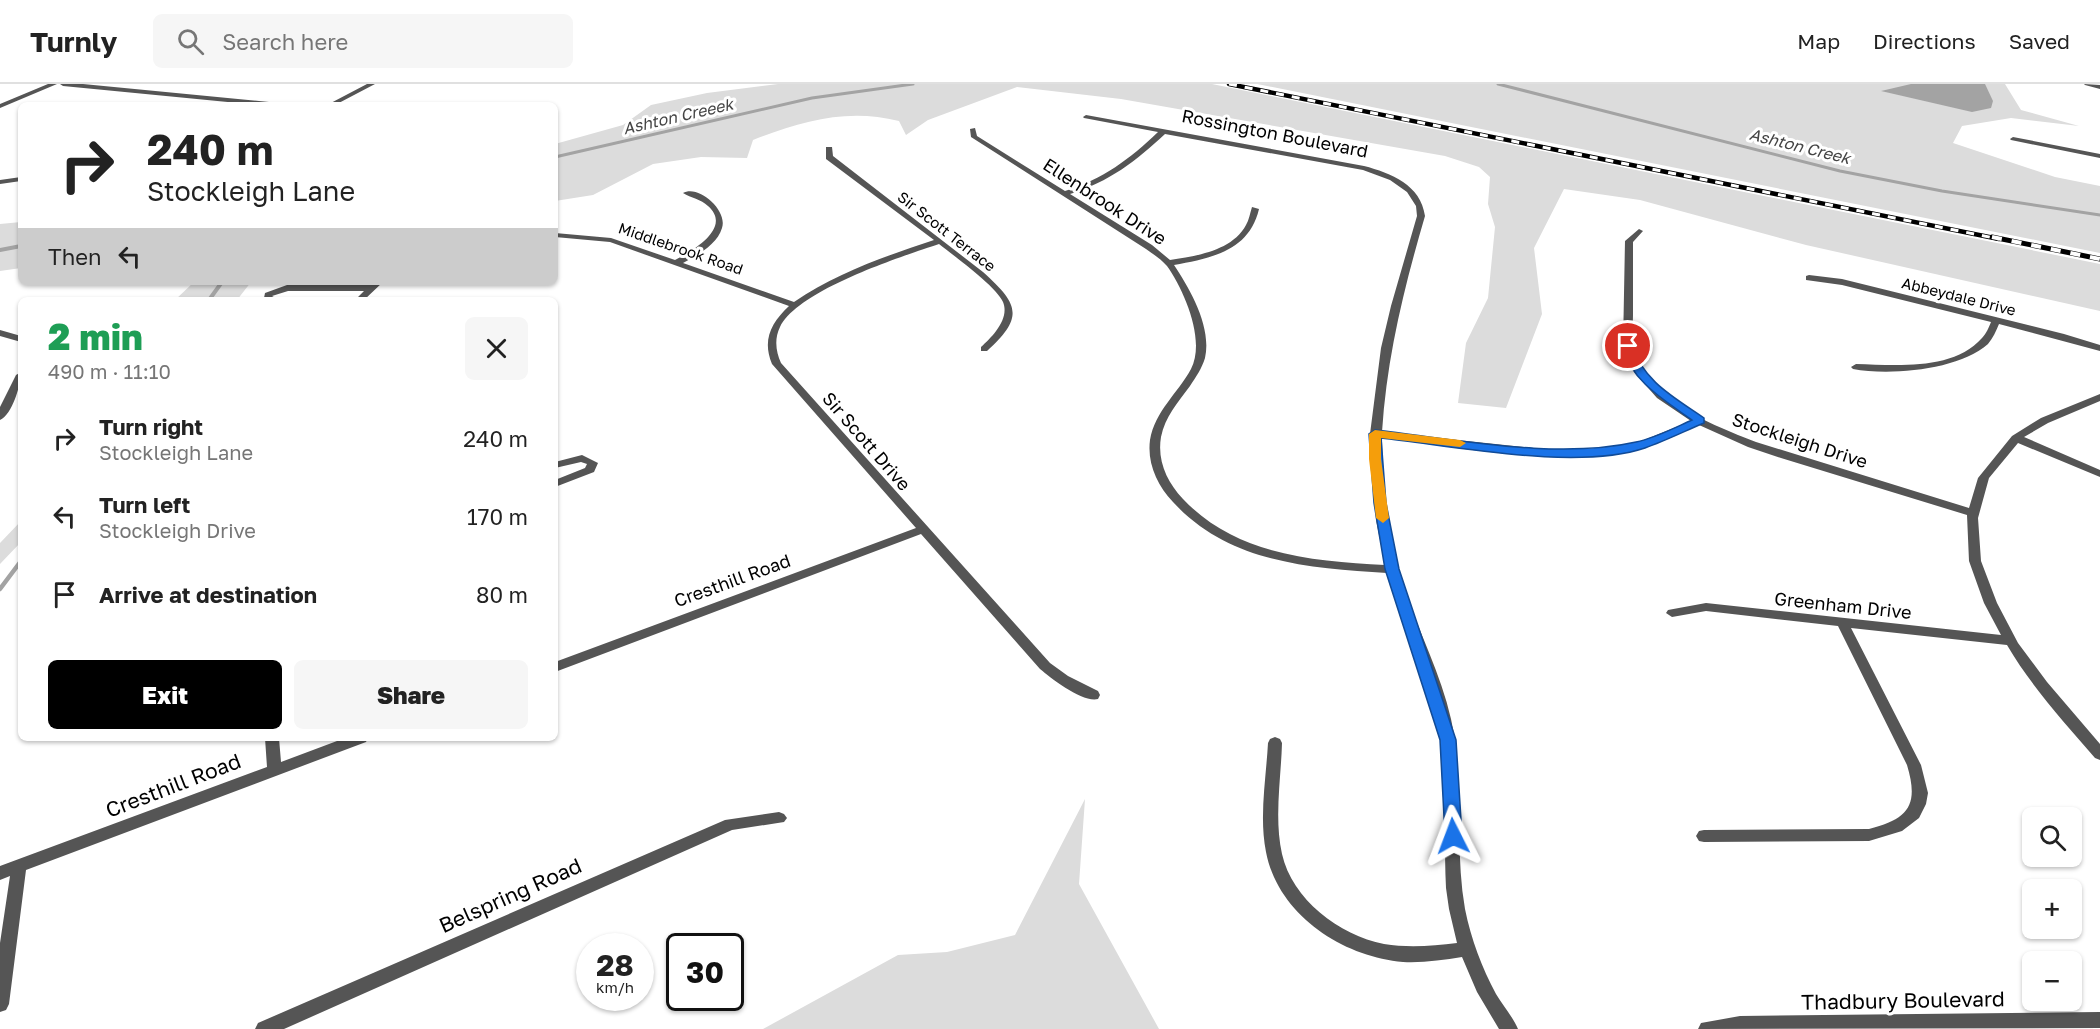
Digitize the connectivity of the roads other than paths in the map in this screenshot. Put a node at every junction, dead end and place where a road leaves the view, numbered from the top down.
1 (54, 84) edge
2 (63, 84) edge
3 (372, 84) edge
4 (2087, 84) edge
5 (2100, 87) edge
6 (248, 102) edge
7 (336, 102) edge
8 (0, 106) edge
9 (1086, 117) dead end
10 (973, 129) dead end
11 (1165, 130) junction
12 (2013, 139) dead end
13 (829, 149) dead end
14 (2100, 156) edge
15 (18, 179) edge
16 (0, 182) edge
17 (687, 193) dead end
18 (1064, 194) junction
19 (1255, 209) dead end
20 (1639, 231) dead end
21 (558, 235) edge
22 (938, 242) junction
23 (676, 263) junction
24 (1168, 263) junction
25 (1809, 278) dead end
26 (374, 285) edge
27 (370, 288) junction
28 (268, 297) edge
29 (361, 297) edge
30 (794, 305) junction
31 (1996, 321) junction
32 (0, 333) edge
33 (18, 338) edge
34 (2100, 348) edge
35 (984, 349) dead end
36 (1856, 368) dead end
37 (18, 380) edge
38 (2100, 397) edge
39 (3, 407) edge
40 (0, 417) edge
41 (1700, 421) junction
42 (1375, 434) junction
43 (2016, 438) junction
44 (558, 464) edge
45 (2100, 474) edge
46 (558, 483) edge
47 (1971, 512) junction
48 (923, 530) junction
49 (1392, 569) junction
50 (1672, 613) dead end
51 (1843, 624) junction
52 (2011, 641) junction
53 (558, 661) edge
54 (1093, 695) dead end
55 (272, 741) edge
56 (353, 741) edge
57 (1275, 742) dead end
58 (2100, 754) edge
59 (274, 770) junction
60 (779, 818) dead end
61 (1704, 836) dead end
62 (19, 865) junction
63 (0, 873) edge
64 (1467, 949) junction
65 (0, 1004) edge
66 (2100, 1020) edge
67 (264, 1029) edge
68 (1509, 1029) edge
69 (1707, 1029) edge

1 - 8 street
2 - 6 street
3 - 7 street
4 - 5 street
9 - 11 street, Rossington Boulevard
10 - 18 street, Ellenbrook Drive
11 - 18 street
11 - 42 street, Rossington Boulevard
12 - 14 street
13 - 22 street, Sir Scott Terrace
15 - 16 street
17 - 23 street
18 - 24 street, Ellenbrook Drive
19 - 24 street
20 - 41 street, Stockleigh Drive
21 - 23 street, Middlebrook Road
22 - 30 street, Sir Scott Drive
22 - 35 street, Sir Scott Terrace
23 - 30 street, Middlebrook Road
24 - 49 street, Ellenbrook Drive
25 - 31 street, Abbeydale Drive
26 - 27 street
27 - 28 street
27 - 29 street
30 - 48 street, Sir Scott Drive
31 - 34 street, Abbeydale Drive
31 - 36 street
32 - 33 street
37 - 39 street
38 - 43 street
39 - 40 street
41 - 42 street
41 - 47 street, Stockleigh Drive
42 - 49 street, Rossington Boulevard
43 - 45 street
43 - 47 street
44 - 46 street
47 - 52 street
48 - 53 street, Cresthill Road
48 - 54 street, Sir Scott Drive
49 - 64 street, Rossington Boulevard
50 - 51 street, Greenham Drive
51 - 52 street, Greenham Drive
51 - 61 street
52 - 58 street
55 - 59 street
56 - 59 street, Cresthill Road
57 - 64 street
59 - 62 street, Cresthill Road
60 - 67 street, Belspring Road
62 - 63 street, Cresthill Road
62 - 65 street
64 - 68 street, Rossington Boulevard
66 - 69 street, Thadbury Boulevard

